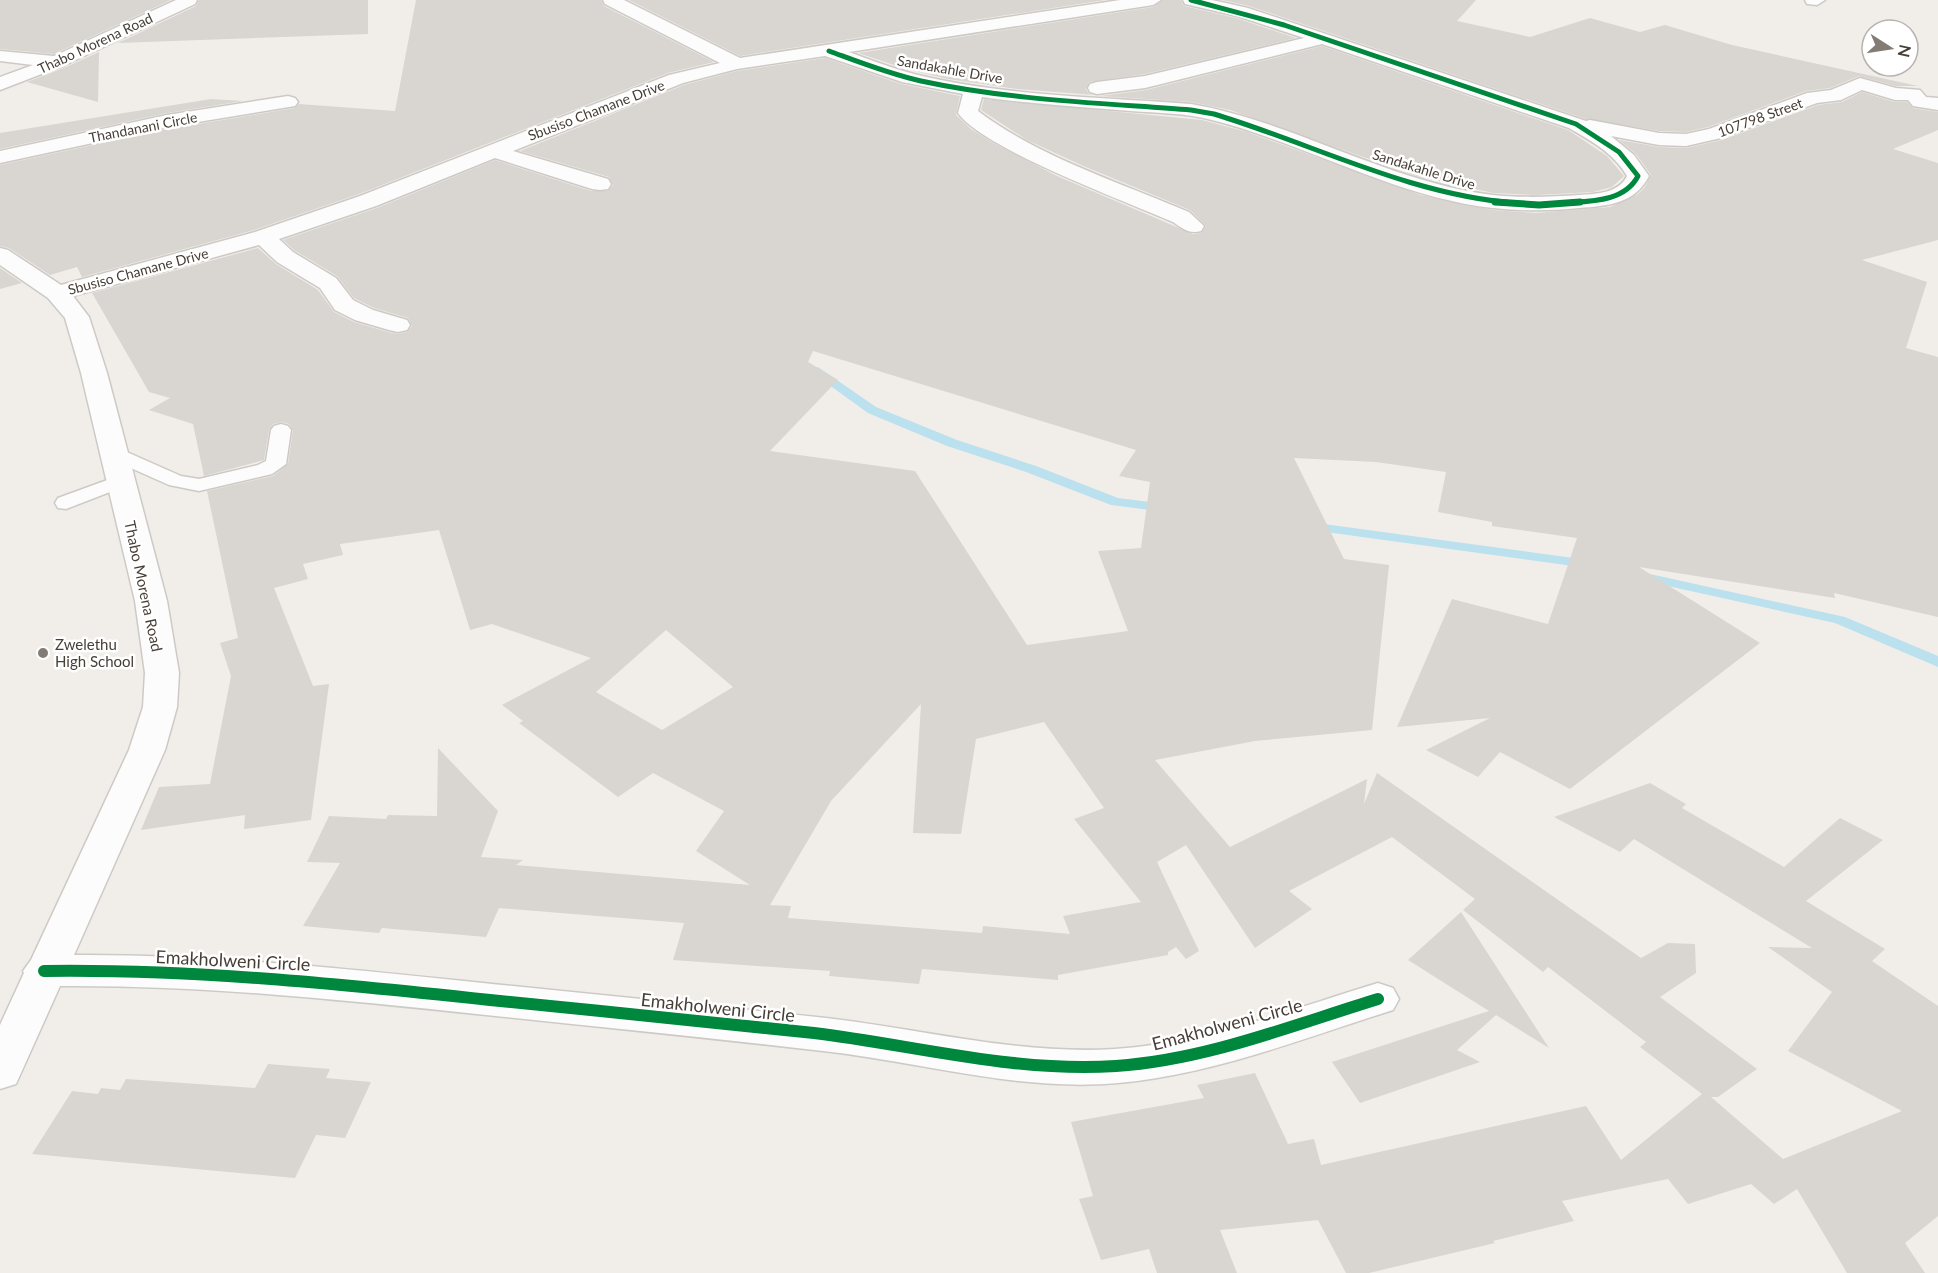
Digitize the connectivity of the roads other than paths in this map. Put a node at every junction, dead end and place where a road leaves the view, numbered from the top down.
1 (189, 0) edge
2 (610, 0) edge
3 (1153, 0) edge
4 (1191, 0) edge
5 (1324, 38) junction
6 (829, 51) junction
7 (0, 56) edge
8 (59, 61) junction
9 (737, 64) junction
10 (1138, 82) junction
11 (0, 84) edge
12 (974, 90) junction
13 (1057, 98) junction
14 (288, 102) dead end
15 (1938, 104) edge
16 (1172, 108) junction
17 (1576, 124) junction
18 (493, 151) junction
19 (0, 157) edge
20 (600, 184) dead end
21 (1193, 226) dead end
22 (263, 237) junction
23 (0, 255) edge
24 (57, 293) junction
25 (398, 325) dead end
26 (281, 430) dead end
27 (117, 467) junction
28 (66, 503) dead end
29 (44, 971) junction
30 (1378, 999) dead end
31 (0, 1072) edge

1 - 8 street, Thabo Morena Road
2 - 9 street
3 - 6 street, Sbusiso Chamane Drive
4 - 5 street, Sandakahle Drive
5 - 10 street
5 - 17 street, Sandakahle Drive
6 - 9 street, Sbusiso Chamane Drive
6 - 12 street, Sandakahle Drive
7 - 8 street
8 - 11 street, Thabo Morena Road
9 - 18 street, Sbusiso Chamane Drive
10 - 13 street
10 - 16 street
12 - 13 street, Sandakahle Drive
12 - 21 street
13 - 16 street, Sandakahle Drive
14 - 19 street, Thandanani Circle
15 - 17 street, 107798 Street
16 - 17 street, Sandakahle Drive
18 - 20 street
18 - 22 street, Sbusiso Chamane Drive
22 - 24 street, Sbusiso Chamane Drive
22 - 25 street
23 - 24 street, Thabo Morena Road
24 - 27 street, Thabo Morena Road
26 - 27 lane
27 - 28 lane
27 - 29 street, Thabo Morena Road
29 - 30 street, Emakholweni Circle
29 - 31 street, Thabo Morena Road

